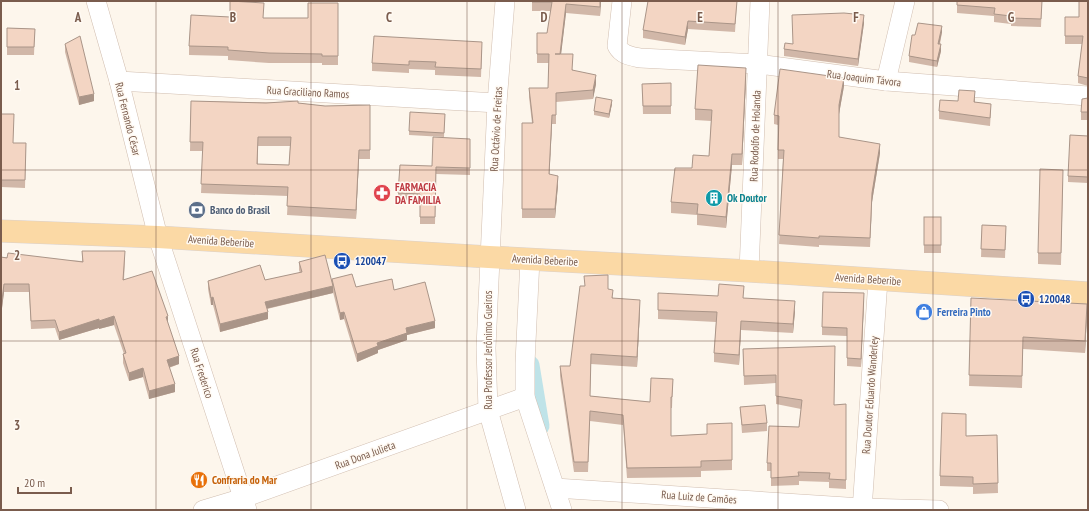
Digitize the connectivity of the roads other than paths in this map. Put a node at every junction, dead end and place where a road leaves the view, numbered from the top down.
1 (96, 1) edge
2 (505, 1) edge
3 (622, 1) edge
4 (760, 1) edge
5 (905, 1) edge
6 (758, 64) junction
7 (119, 81) junction
8 (886, 81) junction
9 (1088, 96) edge
10 (497, 103) junction
11 (1, 231) edge
12 (158, 237) junction
13 (489, 257) junction
14 (530, 259) junction
15 (750, 271) junction
16 (878, 280) junction
17 (1088, 293) edge
18 (522, 398) junction
19 (493, 409) junction
20 (555, 488) junction
21 (245, 504) edge
22 (862, 509) edge
23 (203, 510) edge
24 (516, 510) edge
25 (562, 510) edge
26 (939, 510) edge

1 - 7 street, Rua Fernando César
2 - 10 street, Rua Octávio de Freitas
3 - 6 street, Rua Joaquim Távora
4 - 6 street, Rua Rodolfo de Holanda
5 - 8 street
6 - 8 street, Rua Joaquim Távora
6 - 15 street, Rua Rodolfo de Holanda
7 - 10 street, Rua Graciliano Ramos
7 - 12 street, Rua Fernando César
8 - 9 street, Rua Joaquim Távora
10 - 13 street, Rua Octávio de Freitas
11 - 12 main road, Avenida Beberibe
12 - 13 main road, Avenida Beberibe
12 - 21 street, Rua Frederico
13 - 14 main road, Avenida Beberibe
13 - 19 street, Rua Professor Jerônimo Gueiros
14 - 15 main road, Avenida Beberibe
14 - 18 street
15 - 16 main road, Avenida Beberibe
16 - 17 main road, Avenida Beberibe
16 - 22 street, Rua Doutor Eduardo Wanderley
18 - 19 street, Rua Dona Julieta
18 - 20 street
19 - 21 street, Rua Dona Julieta
19 - 24 street, Rua Professor Jerônimo Gueiros
20 - 22 street, Rua Luiz de Camões
20 - 25 street
21 - 23 street, Rua Dona Julieta
22 - 26 street, Rua Luiz de Camões

